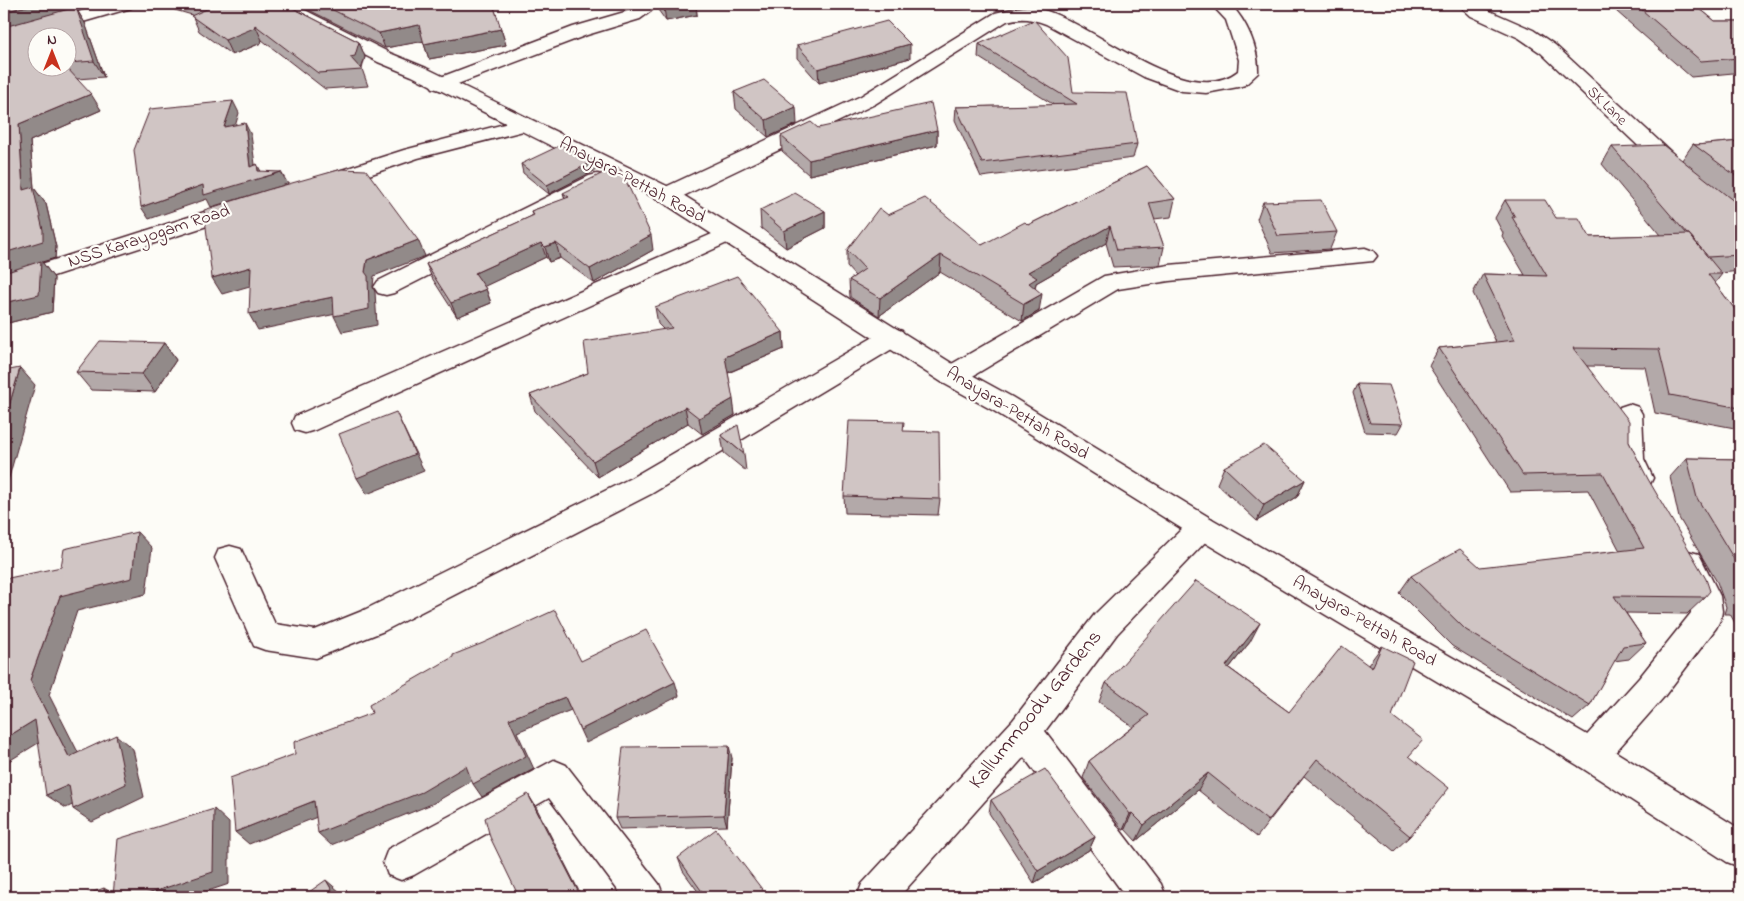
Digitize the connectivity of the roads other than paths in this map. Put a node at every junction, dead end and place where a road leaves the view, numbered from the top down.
1 (125, 4) edge
2 (280, 4) edge
3 (646, 4) edge
4 (1220, 4) edge
5 (1467, 4) edge
6 (4, 39) edge
7 (440, 84) junction
8 (524, 125) junction
9 (617, 171) junction
10 (1690, 180) edge
11 (312, 187) edge
12 (667, 195) junction
13 (257, 202) edge
14 (728, 234) junction
15 (1364, 256) dead end
16 (4, 284) edge
17 (386, 286) dead end
18 (893, 337) junction
19 (952, 376) junction
20 (1629, 414) dead end
21 (305, 423) dead end
22 (1653, 504) edge
23 (1202, 527) junction
24 (1672, 536) edge
25 (230, 558) dead end
26 (1025, 731) junction
27 (1591, 755) junction
28 (1740, 849) edge
29 (401, 862) dead end
30 (646, 897) edge
31 (875, 897) edge
32 (1148, 897) edge

1 - 6 street
2 - 7 street, Anayara-Pettah Road
3 - 7 street
4 - 12 street
5 - 10 street, SK Lane
7 - 8 street, Anayara-Pettah Road
8 - 9 street, Anayara-Pettah Road
8 - 11 street
9 - 12 street, Anayara-Pettah Road
9 - 17 street
12 - 14 street, Anayara-Pettah Road
13 - 16 street, NSS Karayogam Road
14 - 18 street, Anayara-Pettah Road
14 - 21 street
15 - 19 street
18 - 19 street, Anayara-Pettah Road
18 - 25 street
19 - 23 street, Anayara-Pettah Road
20 - 22 street
23 - 26 street, Kallummoodu Gardens
23 - 27 street, Anayara-Pettah Road
24 - 27 street
26 - 31 street, Kallummoodu Gardens
26 - 32 street
27 - 28 street, Anayara-Pettah Road
29 - 30 street

